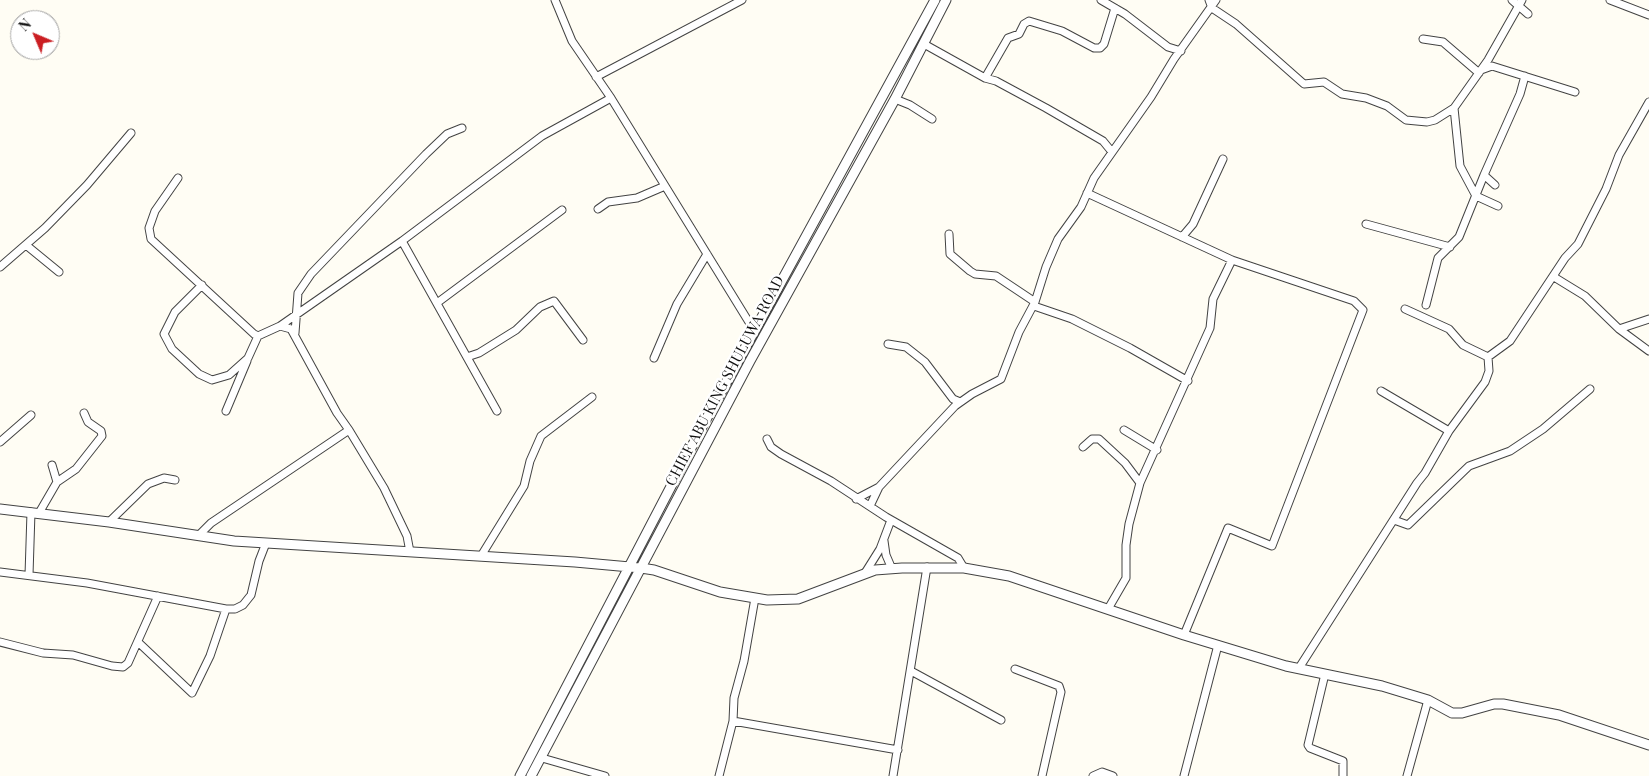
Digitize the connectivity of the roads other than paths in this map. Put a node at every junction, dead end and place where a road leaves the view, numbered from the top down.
1 (555, 0) edge
2 (742, 0) edge
3 (935, 0) edge
4 (946, 0) edge
5 (1101, 0) edge
6 (1209, 0) edge
7 (1216, 0) edge
8 (1512, 0) edge
9 (1610, 0) edge
10 (1521, 3) edge
11 (1115, 8) junction
12 (1212, 8) junction
13 (1528, 14) dead end
14 (1649, 14) edge
15 (1423, 39) dead end
16 (924, 44) junction
17 (1168, 47) junction
18 (1181, 50) junction
19 (1174, 59) junction
20 (1480, 71) junction
21 (1525, 76) junction
22 (596, 77) junction
23 (985, 78) junction
24 (1575, 92) dead end
25 (612, 98) junction
26 (895, 100) junction
27 (1649, 102) edge
28 (1454, 108) junction
29 (932, 119) dead end
30 (462, 128) dead end
31 (131, 133) dead end
32 (1112, 152) junction
33 (1223, 159) dead end
34 (1484, 175) junction
35 (178, 178) dead end
36 (665, 186) junction
37 (1495, 186) dead end
38 (1087, 193) junction
39 (1476, 196) junction
40 (824, 206) junction
41 (1498, 206) dead end
42 (598, 209) dead end
43 (562, 210) dead end
44 (833, 212) junction
45 (1366, 224) dead end
46 (949, 234) dead end
47 (1182, 237) junction
48 (402, 241) junction
49 (26, 245) junction
50 (1450, 247) junction
51 (707, 254) junction
52 (1232, 260) junction
53 (0, 267) edge
54 (58, 272) dead end
55 (1554, 277) junction
56 (202, 285) junction
57 (437, 303) junction
58 (1034, 304) junction
59 (1426, 305) dead end
60 (1405, 309) dead end
61 (295, 316) junction
62 (1649, 319) edge
63 (280, 326) junction
64 (1619, 329) junction
65 (295, 332) junction
66 (755, 332) junction
67 (258, 336) junction
68 (583, 340) dead end
69 (888, 344) dead end
70 (1649, 351) edge
71 (467, 357) junction
72 (1488, 357) junction
73 (248, 358) junction
74 (654, 358) dead end
75 (1188, 381) junction
76 (1590, 389) dead end
77 (1381, 391) dead end
78 (592, 397) dead end
79 (956, 401) junction
80 (226, 411) dead end
81 (497, 411) dead end
82 (84, 414) dead end
83 (31, 415) dead end
84 (349, 430) junction
85 (1124, 430) dead end
86 (1449, 431) junction
87 (767, 439) dead end
88 (0, 442) edge
89 (1083, 447) dead end
90 (1157, 450) junction
91 (52, 465) dead end
92 (174, 480) dead end
93 (57, 482) junction
94 (1140, 483) junction
95 (879, 487) junction
96 (856, 499) junction
97 (870, 506) junction
98 (0, 509) edge
99 (35, 513) junction
100 (891, 520) junction
101 (1394, 520) junction
102 (108, 522) junction
103 (199, 536) junction
104 (884, 540) junction
105 (266, 543) junction
106 (410, 552) junction
107 (481, 556) junction
108 (629, 568) junction
109 (641, 568) junction
110 (927, 568) junction
111 (964, 568) junction
112 (892, 569) junction
113 (0, 572) edge
114 (864, 573) junction
115 (29, 574) junction
116 (158, 596) junction
117 (754, 598) junction
118 (226, 609) junction
119 (1108, 609) junction
120 (1184, 635) junction
121 (0, 642) edge
122 (138, 642) junction
123 (1218, 645) junction
124 (1299, 668) junction
125 (1016, 669) dead end
126 (911, 671) junction
127 (1324, 674) junction
128 (1428, 700) junction
129 (1001, 720) dead end
130 (733, 721) junction
131 (1649, 745) edge
132 (898, 750) junction
133 (542, 758) junction
134 (520, 776) edge
135 (531, 776) edge
136 (605, 776) edge
137 (718, 776) edge
138 (893, 776) edge
139 (1042, 776) edge
140 (1093, 776) edge
141 (1113, 776) edge
142 (1184, 776) edge
143 (1343, 776) edge
144 (1407, 776) edge

1 - 22 street
2 - 22 street
3 - 40 street
4 - 16 street, CHIEF ABU KING SHULUWA ROAD
5 - 11 street
6 - 12 street
7 - 12 street
8 - 10 street
9 - 14 street
10 - 13 street
10 - 20 street
11 - 17 street
11 - 23 street
12 - 18 street
12 - 28 street
15 - 20 street
16 - 23 street
16 - 26 street, CHIEF ABU KING SHULUWA ROAD
17 - 18 street
17 - 19 street
18 - 19 street
19 - 32 street
20 - 21 street
20 - 28 street
21 - 24 street
21 - 34 street
22 - 25 street
23 - 32 street
25 - 36 street
25 - 48 street
26 - 29 street
26 - 44 street, CHIEF ABU KING SHULUWA ROAD
27 - 55 street
28 - 39 street
30 - 61 street
31 - 49 street
32 - 38 street
33 - 47 street
34 - 37 street
34 - 39 street
35 - 56 street
36 - 42 street
36 - 51 street
38 - 47 street
38 - 58 street
39 - 41 street
39 - 50 street
40 - 44 street
40 - 66 street
43 - 57 street
44 - 109 street, CHIEF ABU KING SHULUWA ROAD
45 - 50 street
46 - 58 street
47 - 52 street
48 - 57 street
48 - 61 street
49 - 53 street
49 - 54 street
50 - 59 street
51 - 66 street
51 - 74 street
52 - 75 street
52 - 120 street
55 - 64 street
55 - 72 street
56 - 67 street
56 - 73 street
57 - 71 street
58 - 75 street
58 - 79 street
60 - 72 street
61 - 63 street
61 - 65 street
62 - 64 street
63 - 65 street
63 - 67 street
64 - 70 street
65 - 84 street
66 - 108 street
67 - 73 street
68 - 71 street
69 - 79 street
71 - 81 street
72 - 86 street
73 - 80 street
75 - 90 street
76 - 101 street
77 - 86 street
78 - 107 street
79 - 95 street
82 - 93 street
83 - 88 street
84 - 103 street
84 - 106 street
85 - 90 street
86 - 101 street
87 - 96 street
89 - 94 street
90 - 94 street
91 - 93 street
92 - 102 street
93 - 99 street
94 - 119 street
95 - 96 street
95 - 97 street
96 - 97 street
97 - 100 street
98 - 99 street
99 - 102 street
99 - 115 street
100 - 104 street
100 - 111 street
101 - 124 street
102 - 103 street
103 - 105 street
104 - 112 street
104 - 114 street
105 - 106 street
105 - 118 street
106 - 107 street
107 - 108 street
108 - 109 street
108 - 134 street
109 - 117 street
109 - 133 street, CHIEF ABU KING SHULUWA ROAD
110 - 111 street
110 - 112 street
110 - 126 street
111 - 119 street
112 - 114 street
113 - 115 street
114 - 117 street
115 - 116 street
116 - 118 street
116 - 122 street
117 - 130 street
118 - 122 street
119 - 120 street
120 - 123 street
121 - 122 street
123 - 124 street
123 - 142 street
124 - 127 street
125 - 139 street
126 - 129 street
126 - 132 street
127 - 128 street
127 - 143 street
128 - 131 street
128 - 144 street
130 - 132 street
130 - 137 street
132 - 138 street
133 - 135 street, CHIEF ABU KING SHULUWA ROAD
133 - 136 street
140 - 141 street

